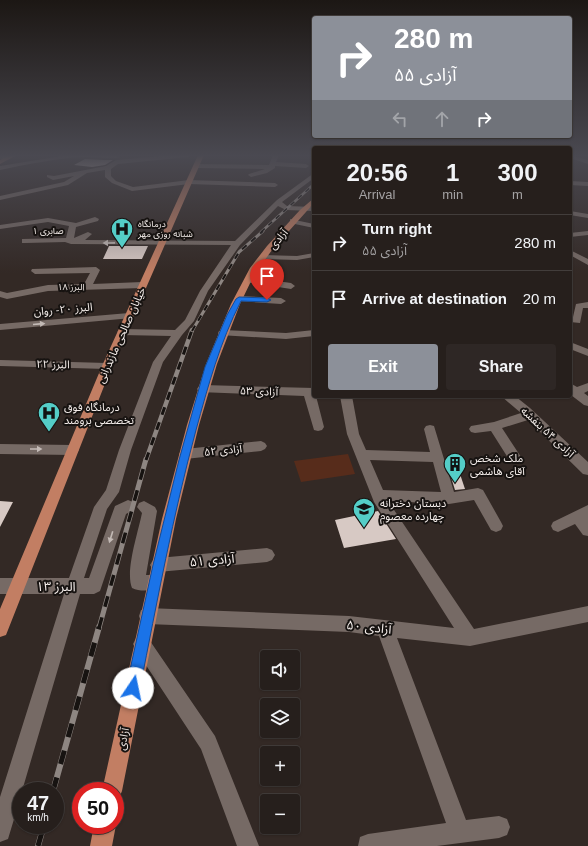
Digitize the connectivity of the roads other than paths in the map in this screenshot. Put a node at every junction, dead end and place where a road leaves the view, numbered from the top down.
1 (20, 194) edge
2 (183, 194) edge
3 (287, 194) edge
4 (0, 198) edge
5 (279, 201) junction
6 (311, 205) edge
7 (572, 212) edge
8 (21, 214) dead end
9 (588, 216) edge
10 (95, 219) dead end
11 (293, 221) junction
12 (23, 223) junction
13 (73, 226) junction
14 (312, 226) edge
15 (0, 227) edge
16 (588, 233) edge
17 (88, 234) dead end
18 (572, 235) edge
19 (25, 240) dead end
20 (71, 242) junction
21 (162, 243) junction
22 (237, 243) junction
23 (572, 253) edge
24 (312, 255) edge
25 (263, 257) junction
26 (588, 263) edge
27 (35, 271) dead end
28 (248, 280) junction
29 (142, 286) junction
30 (292, 286) dead end
31 (87, 287) junction
32 (0, 294) edge
33 (239, 299) junction
34 (282, 301) dead end
35 (588, 305) edge
36 (129, 316) junction
37 (572, 320) edge
38 (0, 327) edge
39 (122, 332) junction
40 (178, 333) junction
41 (223, 333) junction
42 (312, 333) edge
43 (572, 346) edge
44 (588, 353) edge
45 (0, 363) edge
46 (107, 366) junction
47 (588, 387) edge
48 (204, 389) junction
49 (573, 390) edge
50 (312, 392) edge
51 (313, 398) edge
52 (346, 398) edge
53 (509, 398) edge
54 (588, 402) edge
55 (530, 415) junction
56 (318, 426) dead end
57 (494, 426) junction
58 (430, 429) dead end
59 (475, 430) dead end
60 (261, 446) dead end
61 (0, 449) edge
62 (73, 450) junction
63 (185, 454) junction
64 (362, 455) junction
65 (438, 457) junction
66 (515, 457) dead end
67 (588, 470) edge
68 (378, 495) junction
69 (449, 498) junction
70 (128, 506) dead end
71 (144, 507) dead end
72 (583, 514) edge
73 (496, 526) dead end
74 (558, 526) dead end
75 (588, 530) edge
76 (266, 555) dead end
77 (156, 573) junction
78 (0, 586) edge
79 (18, 586) junction
80 (74, 586) junction
81 (588, 614) edge
82 (147, 616) junction
83 (385, 628) junction
84 (0, 629) edge
85 (470, 638) junction
86 (142, 644) junction
87 (114, 782) edge
88 (499, 827) dead end
89 (0, 831) edge
90 (460, 832) junction
91 (103, 834) edge
92 (368, 845) edge
93 (101, 846) edge
94 (248, 846) edge

1 - 4 street
2 - 21 main road, خیابان صالحی مازندرانی
3 - 5 street
5 - 6 street
5 - 22 street
6 - 11 main road, آزادی
7 - 9 street
8 - 12 street
10 - 13 street
11 - 14 street
11 - 25 main road, آزادی
12 - 13 street
12 - 15 street
13 - 20 street
16 - 18 street
17 - 20 street
19 - 20 street, صابری ۱
21 -> 20 street, صابری ۱
21 - 22 street, صابری ۱
21 - 29 main road, خیابان صالحی مازندرانی
22 - 40 street
23 - 26 street
24 - 25 street
25 - 28 main road, آزادی
27 - 31 street
28 - 30 street
28 - 33 main road, آزادی
29 - 31 street, البرز ۱۸
29 - 36 main road, خیابان صالحی مازندرانی
31 - 32 street, البرز ۱۸
33 - 34 street
33 - 41 main road, آزادی
35 - 37 street
38 -> 36 street, البرز ۲۰- روان
36 - 39 main road, خیابان صالحی مازندرانی
39 - 40 street
39 - 46 main road, خیابان صالحی مازندرانی
40 - 80 street
41 - 42 street
41 - 48 main road, آزادی
43 - 44 street
45 - 46 street, البرز ۲۲
46 - 62 main road, خیابان صالحی مازندرانی
47 - 49 street
48 - 50 street, آزادی ۵۳
48 - 63 main road, آزادی
49 - 54 street
51 - 56 street
52 - 64 street
53 - 55 street, آزادی ۵۴ بنفشه
55 - 57 street
55 - 67 street, آزادی ۵۴ بنفشه
57 - 59 street
57 - 66 street
58 - 65 street
60 - 63 street, آزادی ۵۲
61 -> 62 street
62 - 79 main road, خیابان صالحی مازندرانی
63 - 77 main road, آزادی
64 - 65 street
64 - 68 street
65 - 69 street
68 - 69 street
68 - 85 street
69 - 73 street
70 -> 80 street, البرز ۱۳
71 - 77 street, آزادی ۵۱
72 - 74 street
72 - 75 street
76 - 77 street, آزادی ۵۱
77 - 82 main road, آزادی
78 - 79 street, البرز ۱۳
79 - 80 street, البرز ۱۳
79 - 84 main road, خیابان صالحی مازندرانی
80 - 89 street
81 - 85 street, آزادی ۵۰
82 - 83 street, آزادی ۵۰
82 - 86 main road, آزادی
83 - 85 street, آزادی ۵۰
83 - 90 street
86 - 87 main road, آزادی
86 - 94 street
88 - 90 street
90 - 92 street
91 - 93 main road

